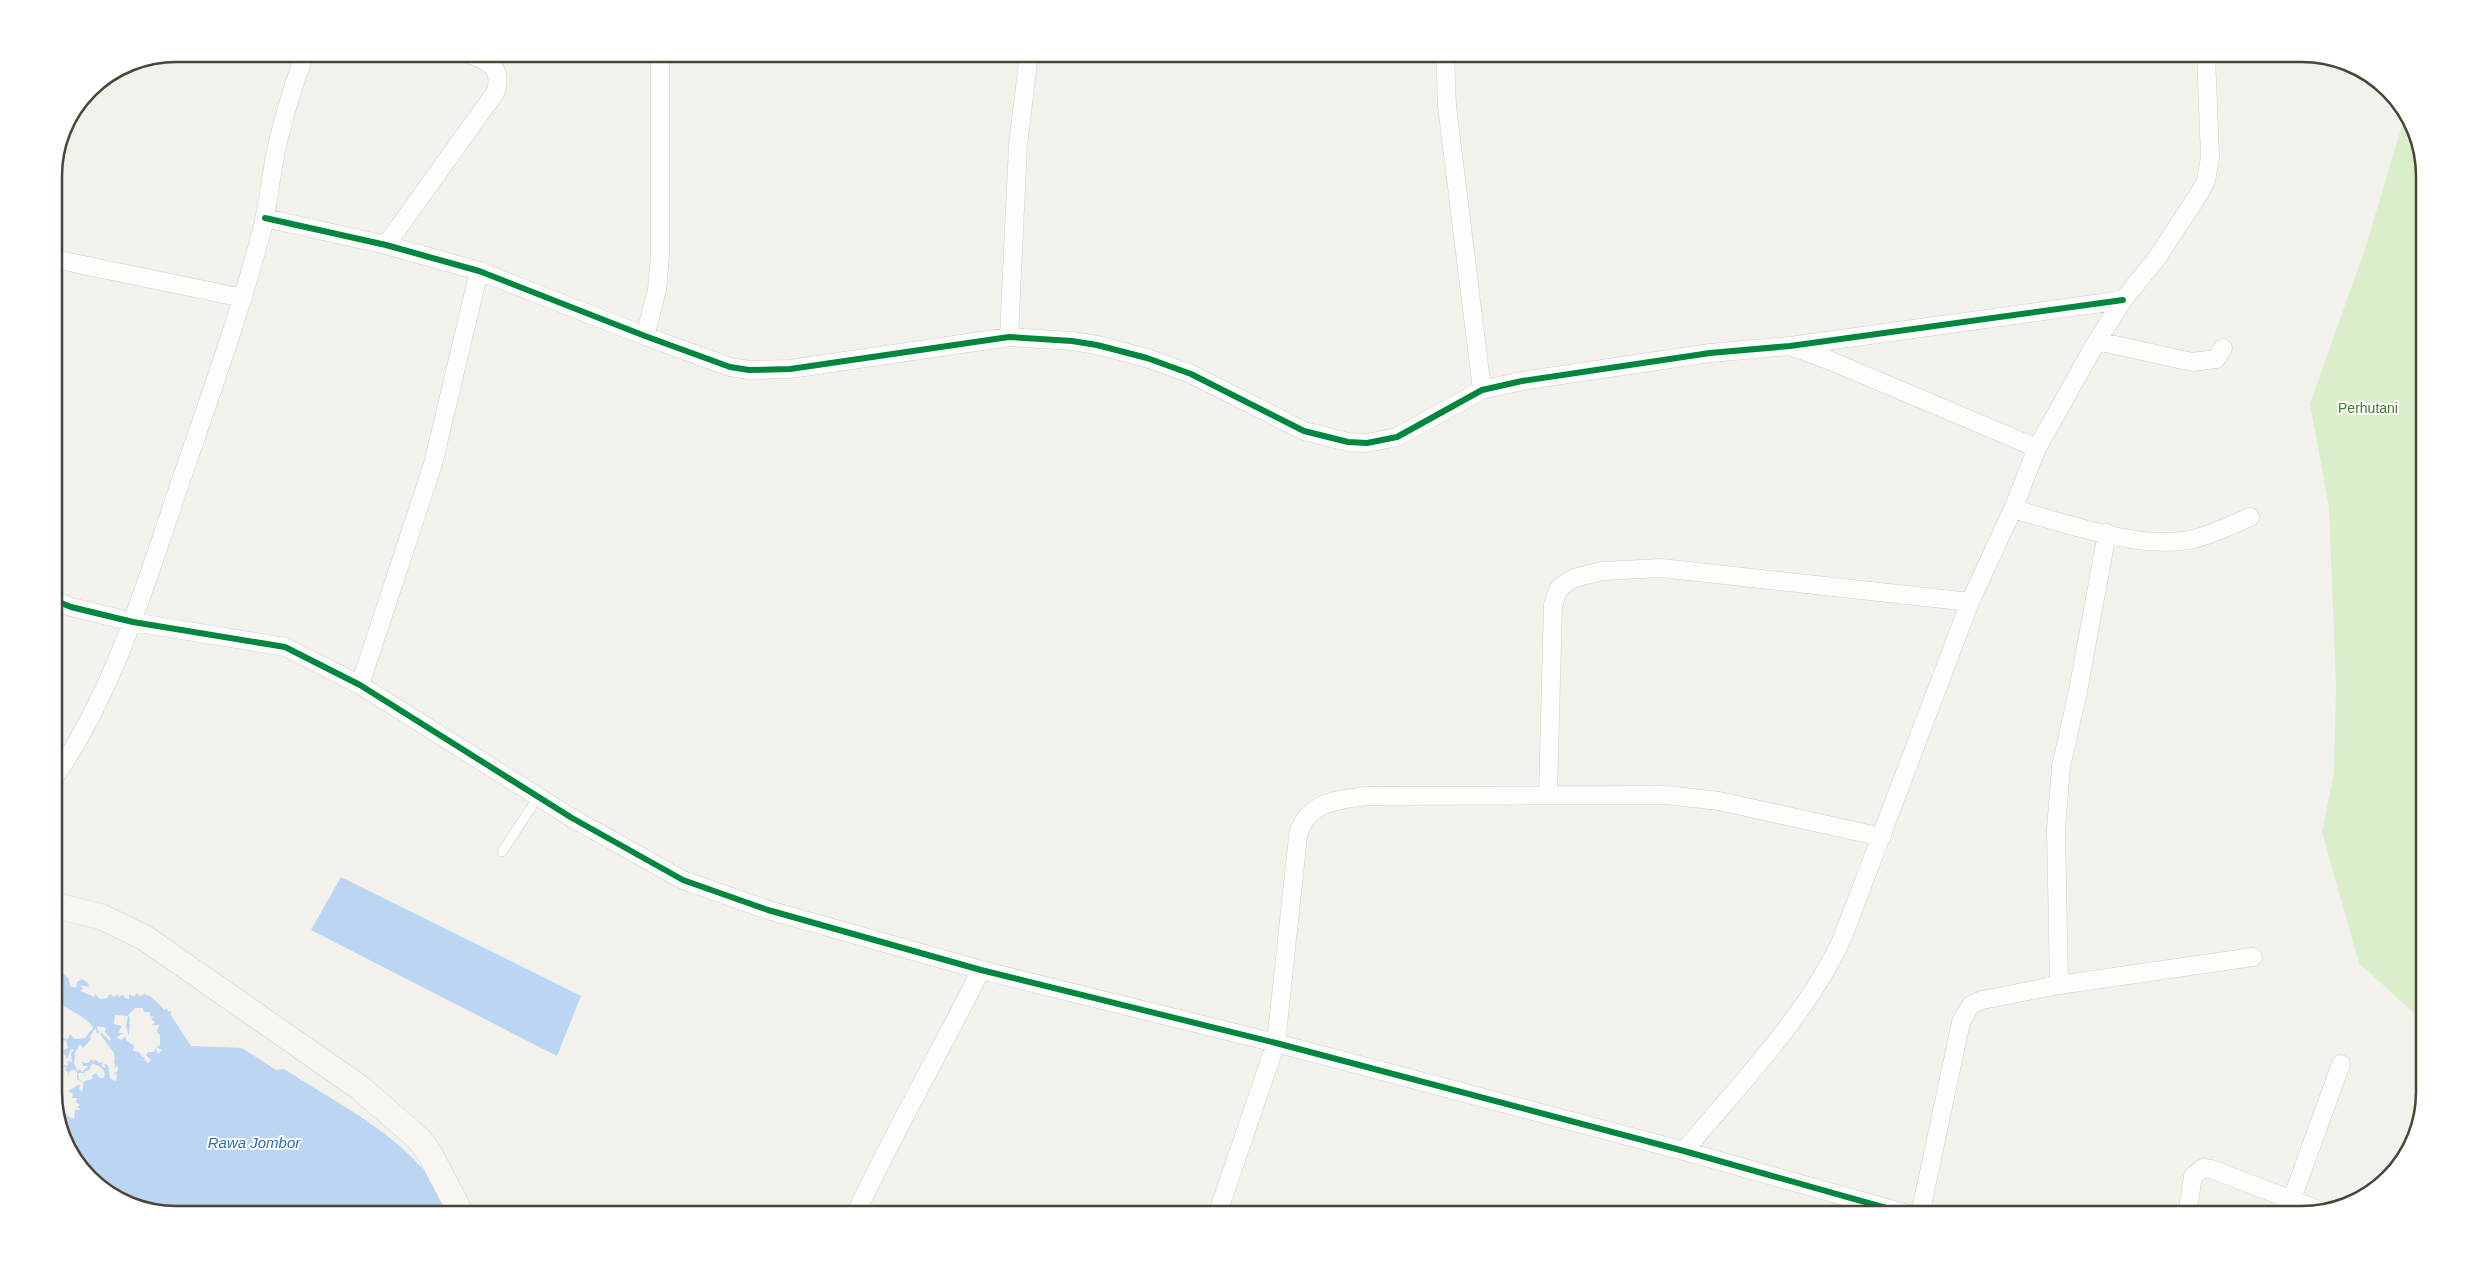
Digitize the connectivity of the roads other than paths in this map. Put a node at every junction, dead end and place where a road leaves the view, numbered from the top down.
1 (302, 62) edge
2 (495, 62) edge
3 (660, 62) edge
4 (1028, 62) edge
5 (1445, 62) edge
6 (2206, 62) edge
7 (265, 218) junction
8 (386, 245) junction
9 (63, 261) edge
10 (479, 271) junction
11 (244, 298) junction
12 (2124, 300) junction
13 (645, 336) junction
14 (1009, 337) junction
15 (2097, 341) junction
16 (1790, 346) junction
17 (2222, 348) dead end
18 (1482, 390) junction
19 (2037, 448) junction
20 (2013, 509) junction
21 (2250, 517) dead end
22 (2107, 533) junction
23 (1970, 602) junction
24 (63, 604) edge
25 (133, 622) junction
26 (360, 686) junction
27 (63, 765) edge
28 (1548, 794) junction
29 (538, 797) junction
30 (1882, 837) junction
31 (502, 852) dead end
32 (63, 907) edge
33 (2253, 957) dead end
34 (982, 970) junction
35 (2059, 985) junction
36 (1276, 1043) junction
37 (2341, 1064) dead end
38 (1684, 1151) junction
39 (2292, 1199) junction
40 (457, 1206) edge
41 (859, 1206) edge
42 (1219, 1206) edge
43 (1879, 1206) edge
44 (1922, 1206) edge
45 (2188, 1206) edge
46 (2309, 1206) edge

1 - 7 street
2 - 8 street
3 - 13 street
4 - 14 street
5 - 18 street
6 - 12 street
7 - 8 street
7 - 11 street
8 - 10 street
9 - 11 street
10 - 13 street
10 - 26 street
11 - 25 street
12 - 15 street
12 - 16 street
13 - 14 street
14 - 18 street
15 - 17 street
15 - 19 street
16 - 18 street
16 - 19 street
19 - 20 street
20 - 22 street
20 - 23 street
21 - 22 street
22 - 35 street
23 - 28 street
23 - 30 street
24 - 25 street
25 - 26 street
25 - 27 street
26 - 29 street
28 - 30 street
28 - 36 street
29 - 31 lane
29 - 34 street
30 - 38 street
32 - 40 street
33 - 35 street
34 - 36 street
34 - 41 street
35 - 44 street
36 - 38 street
36 - 42 street
37 - 39 street
38 - 43 street
39 - 45 street
39 - 46 street

